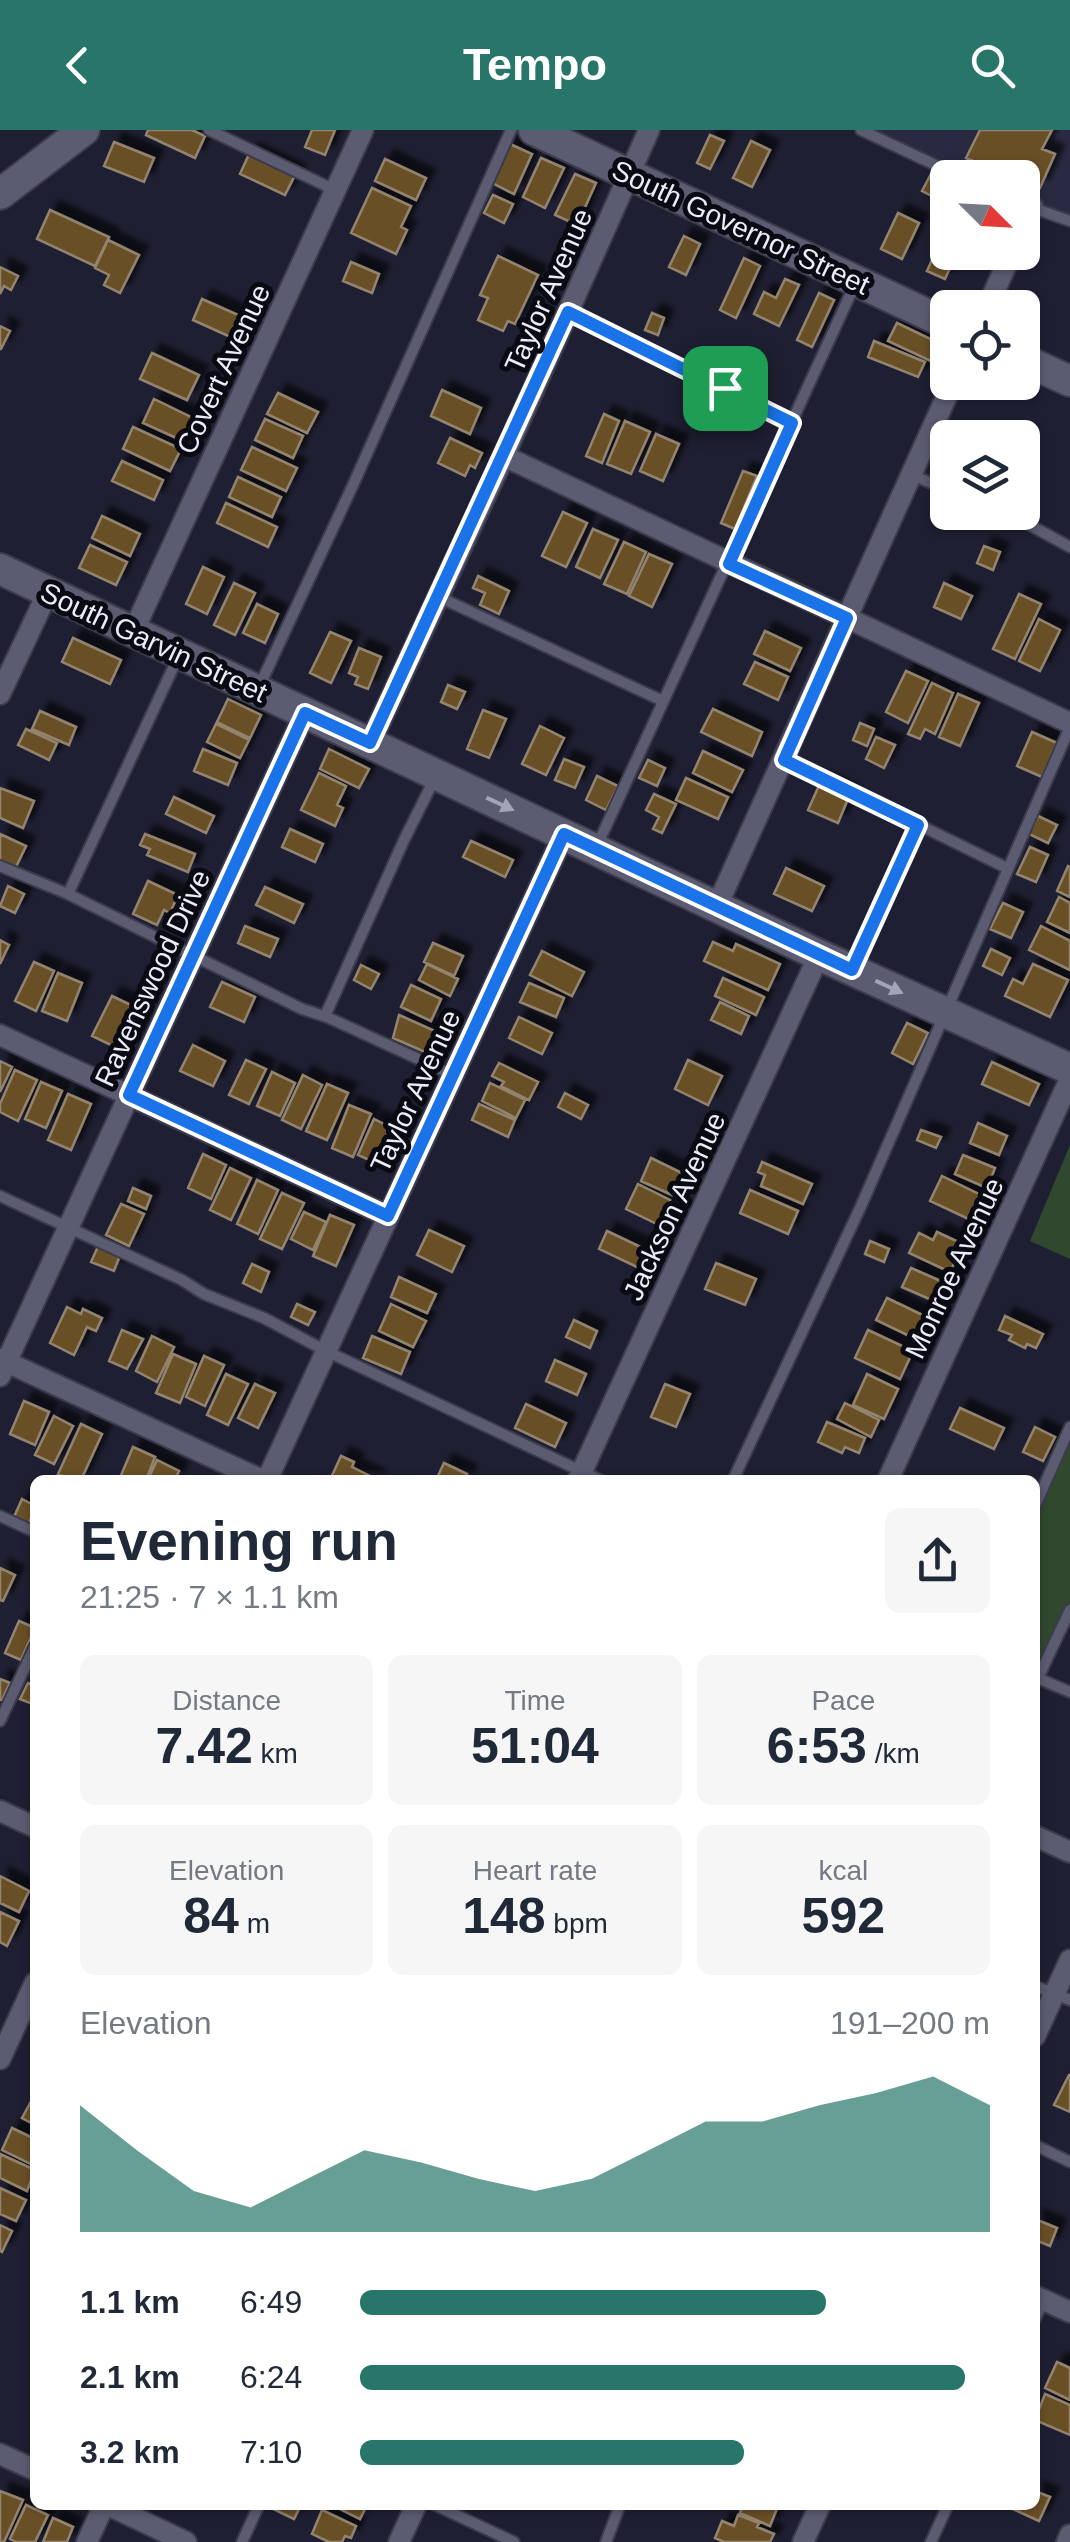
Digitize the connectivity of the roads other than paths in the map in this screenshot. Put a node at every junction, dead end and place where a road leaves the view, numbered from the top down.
1 (84, 130) edge
2 (209, 130) edge
3 (363, 130) edge
4 (511, 130) edge
5 (534, 130) edge
6 (649, 130) edge
7 (861, 130) edge
8 (930, 162) edge
9 (628, 175) junction
10 (336, 190) junction
11 (0, 194) edge
12 (1040, 209) edge
13 (1070, 220) edge
14 (856, 281) junction
15 (568, 312) junction
16 (930, 316) edge
17 (1040, 368) edge
18 (1070, 382) edge
19 (945, 400) edge
20 (792, 423) junction
21 (504, 456) junction
22 (912, 475) junction
23 (930, 482) edge
24 (1039, 530) edge
25 (1070, 547) edge
26 (729, 564) junction
27 (0, 569) edge
28 (48, 592) junction
29 (439, 597) junction
30 (847, 618) junction
31 (132, 632) junction
32 (180, 654) junction
33 (257, 690) junction
34 (0, 694) edge
35 (662, 702) junction
36 (305, 713) junction
37 (1070, 725) edge
38 (370, 743) junction
39 (784, 760) junction
40 (437, 775) junction
41 (918, 825) junction
42 (564, 834) junction
43 (596, 849) junction
44 (0, 866) edge
45 (1007, 868) junction
46 (68, 894) junction
47 (717, 906) junction
48 (194, 955) junction
49 (820, 955) junction
50 (852, 970) junction
51 (943, 1013) junction
52 (325, 1016) junction
53 (0, 1035) edge
54 (1068, 1067) edge
55 (452, 1075) junction
56 (129, 1095) junction
57 (0, 1196) edge
58 (388, 1216) junction
59 (70, 1228) junction
60 (326, 1351) junction
61 (2, 1365) edge
62 (1070, 1427) edge
63 (253, 1475) edge
64 (266, 1475) edge
65 (583, 1475) edge
66 (588, 1475) edge
67 (735, 1475) edge
68 (890, 1475) edge
69 (1040, 1495) edge
70 (0, 1516) edge
71 (30, 1530) edge
72 (1070, 1610) edge
73 (30, 1657) edge
74 (1040, 1672) edge
75 (1040, 1679) edge
76 (1070, 1692) edge
77 (0, 1721) edge
78 (0, 1811) edge
79 (30, 1825) edge
80 (1040, 1838) edge
81 (1070, 1852) edge
82 (1070, 1960) edge
83 (1053, 1993) edge
84 (30, 1995) edge
85 (1040, 2024) edge
86 (0, 2060) edge
87 (1040, 2147) edge
88 (1070, 2162) edge
89 (1040, 2305) edge
90 (1070, 2312) edge
91 (0, 2454) edge
92 (30, 2468) edge
93 (103, 2510) edge
94 (117, 2510) edge
95 (257, 2510) edge
96 (414, 2510) edge
97 (446, 2510) edge
98 (618, 2510) edge
99 (818, 2510) edge
100 (946, 2510) edge
101 (1070, 2535) edge
102 (87, 2542) edge
103 (186, 2542) edge
104 (242, 2542) edge
105 (399, 2542) edge
106 (514, 2542) edge
107 (605, 2542) edge
108 (803, 2542) edge
109 (931, 2542) edge
110 (1067, 2542) edge

1 - 11 street
2 - 10 lane
3 - 10 street, Covert Avenue
4 - 33 lane
5 - 9 street, South Governor Street
6 - 9 street, Taylor Avenue
7 - 8 lane
9 - 14 street, South Governor Street
9 - 15 street, Taylor Avenue
10 - 31 street, Covert Avenue
12 - 13 lane
14 - 16 street, South Governor Street
14 - 20 lane
15 - 20 lane
15 - 21 street, Taylor Avenue
17 - 18 street
19 - 22 street
20 - 26 lane
21 - 26 street
21 - 29 street, Taylor Avenue
22 - 23 lane
22 - 30 street
24 - 25 lane
26 - 30 street
26 - 35 lane
27 - 28 street, South Garvin Street
28 - 31 street, South Garvin Street
28 - 34 street
29 - 35 lane
29 - 38 street, Taylor Avenue
30 - 37 street
30 - 39 street
31 - 32 street, South Garvin Street
32 - 33 street, South Garvin Street
32 - 46 lane
33 - 36 street, South Garvin Street
35 - 43 lane
36 - 38 street, South Garvin Street
36 - 48 street, Ravenswood Drive
37 - 45 lane
38 - 40 street, South Garvin Street
39 - 41 lane
39 - 47 street
40 -> 42 street, South Garvin Street
40 - 52 lane
41 - 45 lane
41 - 50 lane
42 - 43 street, South Garvin Street
42 - 55 street, Taylor Avenue
43 - 47 street, South Garvin Street
44 - 46 lane
45 - 51 lane
46 - 48 lane
47 - 49 street, South Garvin Street
48 - 52 lane
48 - 56 street, Ravenswood Drive
49 - 50 street, South Garvin Street
49 - 66 street, Jackson Avenue
50 -> 51 street, South Garvin Street
51 - 54 street, South Garvin Street
51 - 67 lane
52 - 55 lane
53 - 56 street
54 - 68 street, Monroe Avenue
55 - 58 street, Taylor Avenue
56 - 58 street
56 - 59 street, Ravenswood Drive
57 - 59 lane
58 - 60 street, Taylor Avenue
59 - 60 lane
59 - 61 street, Ravenswood Drive
60 - 64 street, Taylor Avenue
60 - 65 lane
61 - 63 street
62 - 69 lane
70 - 71 lane
72 - 74 lane
73 - 77 lane
75 - 76 lane
78 - 79 street
80 - 81 street
82 - 83 street
83 - 85 street
84 - 86 street
87 - 88 lane
89 - 90 street
91 - 92 street
93 - 102 street
94 - 103 street
95 - 104 lane
96 - 105 street
97 - 106 lane
98 - 107 lane
99 - 108 street
100 - 109 lane
101 - 110 street

